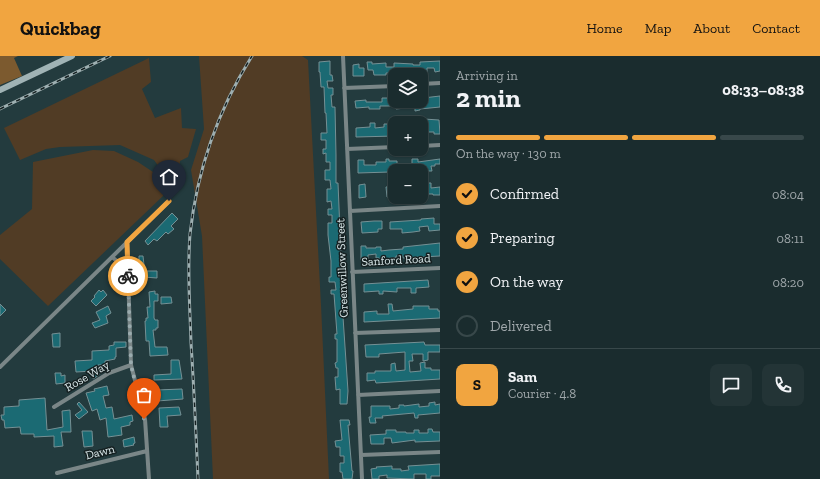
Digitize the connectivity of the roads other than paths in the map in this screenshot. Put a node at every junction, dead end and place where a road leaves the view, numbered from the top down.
1 (72, 56) edge
2 (343, 56) edge
3 (440, 83) edge
4 (428, 84) edge
5 (388, 86) edge
6 (344, 88) junction
7 (0, 90) edge
8 (440, 145) edge
9 (428, 146) edge
10 (388, 147) edge
11 (347, 149) junction
12 (169, 201) dead end
13 (440, 206) edge
14 (350, 211) junction
15 (127, 242) junction
16 (112, 257) junction
17 (440, 268) edge
18 (128, 270) junction
19 (352, 272) junction
20 (440, 330) edge
21 (355, 334) junction
22 (131, 365) junction
23 (0, 367) edge
24 (440, 391) edge
25 (358, 395) junction
26 (54, 407) dead end
27 (147, 451) junction
28 (440, 452) edge
29 (361, 455) junction
30 (57, 473) dead end
31 (149, 479) edge
32 (362, 479) edge

1 - 7 main road
2 - 6 street, Greenwillow Street
3 - 4 street
5 - 6 street
6 - 11 street, Greenwillow Street
8 - 9 street
10 - 11 street
11 - 14 street, Greenwillow Street
12 - 15 street
13 - 14 street
14 - 19 street, Greenwillow Street
15 - 16 street
15 - 18 street
16 - 18 street
16 - 23 street
17 - 19 street, Sanford Road
18 - 22 street
19 - 21 street, Greenwillow Street
20 - 21 street
21 - 25 street, Greenwillow Street
22 - 26 street, Rose Way
22 - 27 street
24 - 25 street
25 - 29 street, Greenwillow Street
27 - 30 street, Dawn
27 - 31 street
28 - 29 street
29 - 32 street, Greenwillow Street

